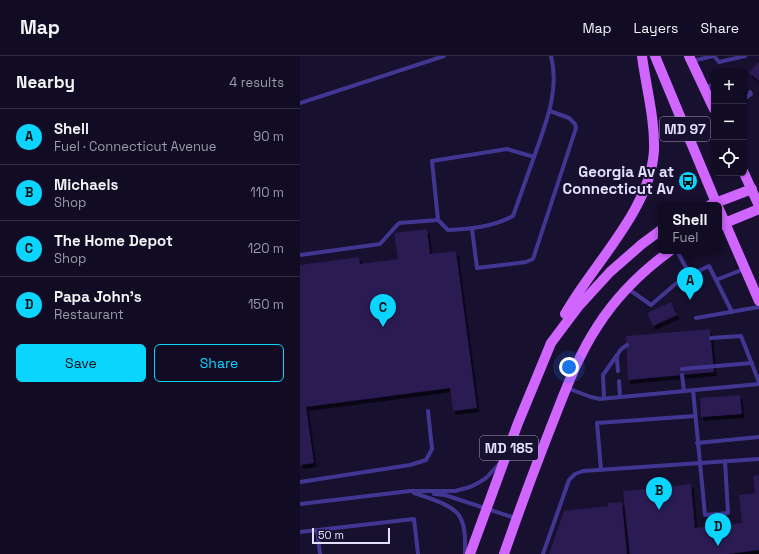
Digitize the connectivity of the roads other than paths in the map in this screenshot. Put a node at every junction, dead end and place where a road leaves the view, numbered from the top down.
1 (444, 56) edge
2 (551, 56) edge
3 (642, 56) edge
4 (655, 56) edge
5 (713, 56) edge
6 (745, 56) edge
7 (690, 59) edge
8 (711, 85) edge
9 (704, 88) junction
10 (750, 92) dead end
11 (747, 97) edge
12 (300, 103) edge
13 (712, 104) edge
14 (550, 111) junction
15 (534, 157) junction
16 (746, 176) edge
17 (752, 189) junction
18 (715, 202) edge
19 (722, 202) edge
20 (759, 208) edge
21 (438, 220) junction
22 (722, 224) edge
23 (472, 229) junction
24 (658, 232) edge
25 (666, 254) edge
26 (679, 254) edge
27 (300, 255) edge
28 (745, 269) junction
29 (690, 275) junction
30 (716, 280) junction
31 (627, 288) junction
32 (759, 301) edge
33 (759, 306) edge
34 (732, 312) junction
35 (696, 318) dead end
36 (711, 338) dead end
37 (551, 343) junction
38 (627, 345) dead end
39 (617, 355) junction
40 (752, 363) junction
41 (682, 369) dead end
42 (618, 371) dead end
43 (682, 375) dead end
44 (619, 381) dead end
45 (759, 383) edge
46 (567, 388) junction
47 (693, 390) junction
48 (684, 391) junction
49 (620, 397) junction
50 (604, 398) junction
51 (428, 411) dead end
52 (695, 416) junction
53 (759, 437) edge
54 (697, 443) junction
55 (506, 456) junction
56 (759, 459) edge
57 (725, 462) junction
58 (699, 463) junction
59 (601, 470) junction
60 (300, 482) edge
61 (410, 491) junction
62 (300, 504) edge
63 (487, 509) junction
64 (517, 519) junction
65 (317, 530) junction
66 (300, 532) edge
67 (320, 554) edge
68 (418, 554) edge
69 (465, 554) edge
70 (470, 554) edge
71 (504, 554) edge
72 (542, 554) edge

1 - 12 lane
2 - 14 lane
3 - 37 main road
4 - 18 main road, MD 97
5 - 6 lane
5 - 7 lane
7 - 9 main road, MD 97
8 - 9 lane
9 - 13 main road, MD 97
10 - 11 lane
14 - 15 lane
14 - 23 lane
15 - 21 lane
15 - 23 lane
16 - 17 main road
17 - 19 main road
17 - 20 main road
20 - 22 main road
21 - 23 lane
21 - 27 lane
22 - 28 main road, MD 97
24 - 37 main road, MD 185
25 - 31 main road, MD 185
26 - 29 lane
28 - 30 lane
28 - 32 main road, MD 97
29 - 30 lane
29 - 31 lane
30 - 34 lane
31 - 46 main road, MD 185
33 - 34 lane
34 - 35 lane
36 - 40 lane
37 - 55 main road, MD 185
38 - 39 lane
39 - 42 lane
39 - 50 lane
40 - 41 lane
40 - 45 lane
43 - 48 lane
44 - 49 lane
45 - 47 lane
46 - 50 lane
46 - 64 main road, MD 185
47 - 48 lane
47 - 52 lane
48 - 49 lane
49 - 50 lane
51 - 60 lane
52 - 54 lane
52 - 59 lane
53 - 54 lane
54 - 58 lane
55 - 61 lane
55 - 63 main road, MD 185
56 - 57 lane
57 - 58 lane
57 - 58 lane
58 - 59 lane
59 - 72 lane
61 - 62 lane
61 - 63 lane
61 - 69 lane
63 - 64 lane
63 - 70 main road, MD 185
64 - 71 main road, MD 185
65 - 66 lane
65 - 67 lane
65 - 68 lane

